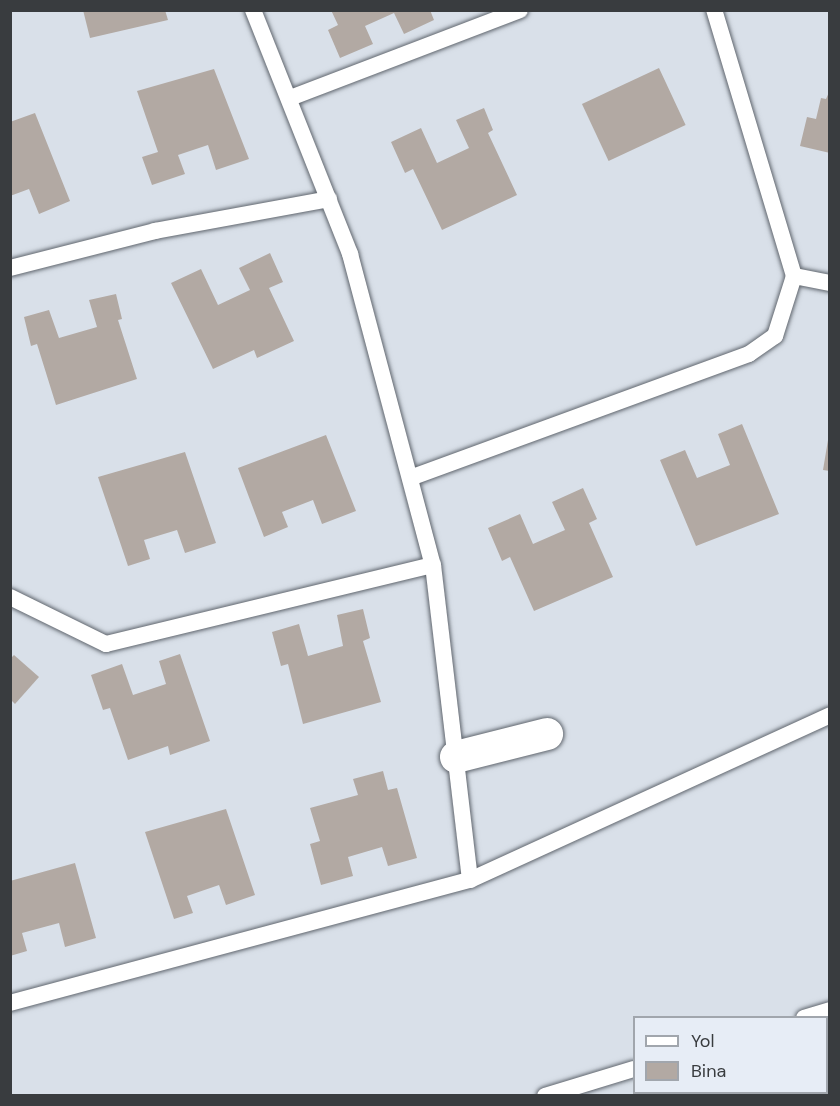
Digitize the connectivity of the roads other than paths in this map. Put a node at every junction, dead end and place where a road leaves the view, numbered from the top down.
1 (253, 10) edge
2 (520, 10) edge
3 (714, 10) edge
4 (290, 98) junction
5 (329, 199) junction
6 (10, 268) edge
7 (794, 276) junction
8 (830, 283) edge
9 (410, 478) junction
10 (433, 565) junction
11 (10, 597) edge
12 (830, 716) edge
13 (547, 734) dead end
14 (456, 756) junction
15 (470, 880) junction
16 (10, 1004) edge
17 (830, 1010) edge
18 (808, 1016) edge
19 (633, 1069) edge
20 (545, 1095) edge

1 - 4 lane
2 - 4 lane
3 - 7 lane
4 - 5 lane
5 - 6 lane
5 - 9 lane
7 - 8 lane
7 - 9 lane
9 - 10 lane
10 - 11 lane
10 - 14 lane
12 - 15 lane
13 - 14 street
14 - 15 lane
15 - 16 lane
17 - 18 lane
19 - 20 lane

